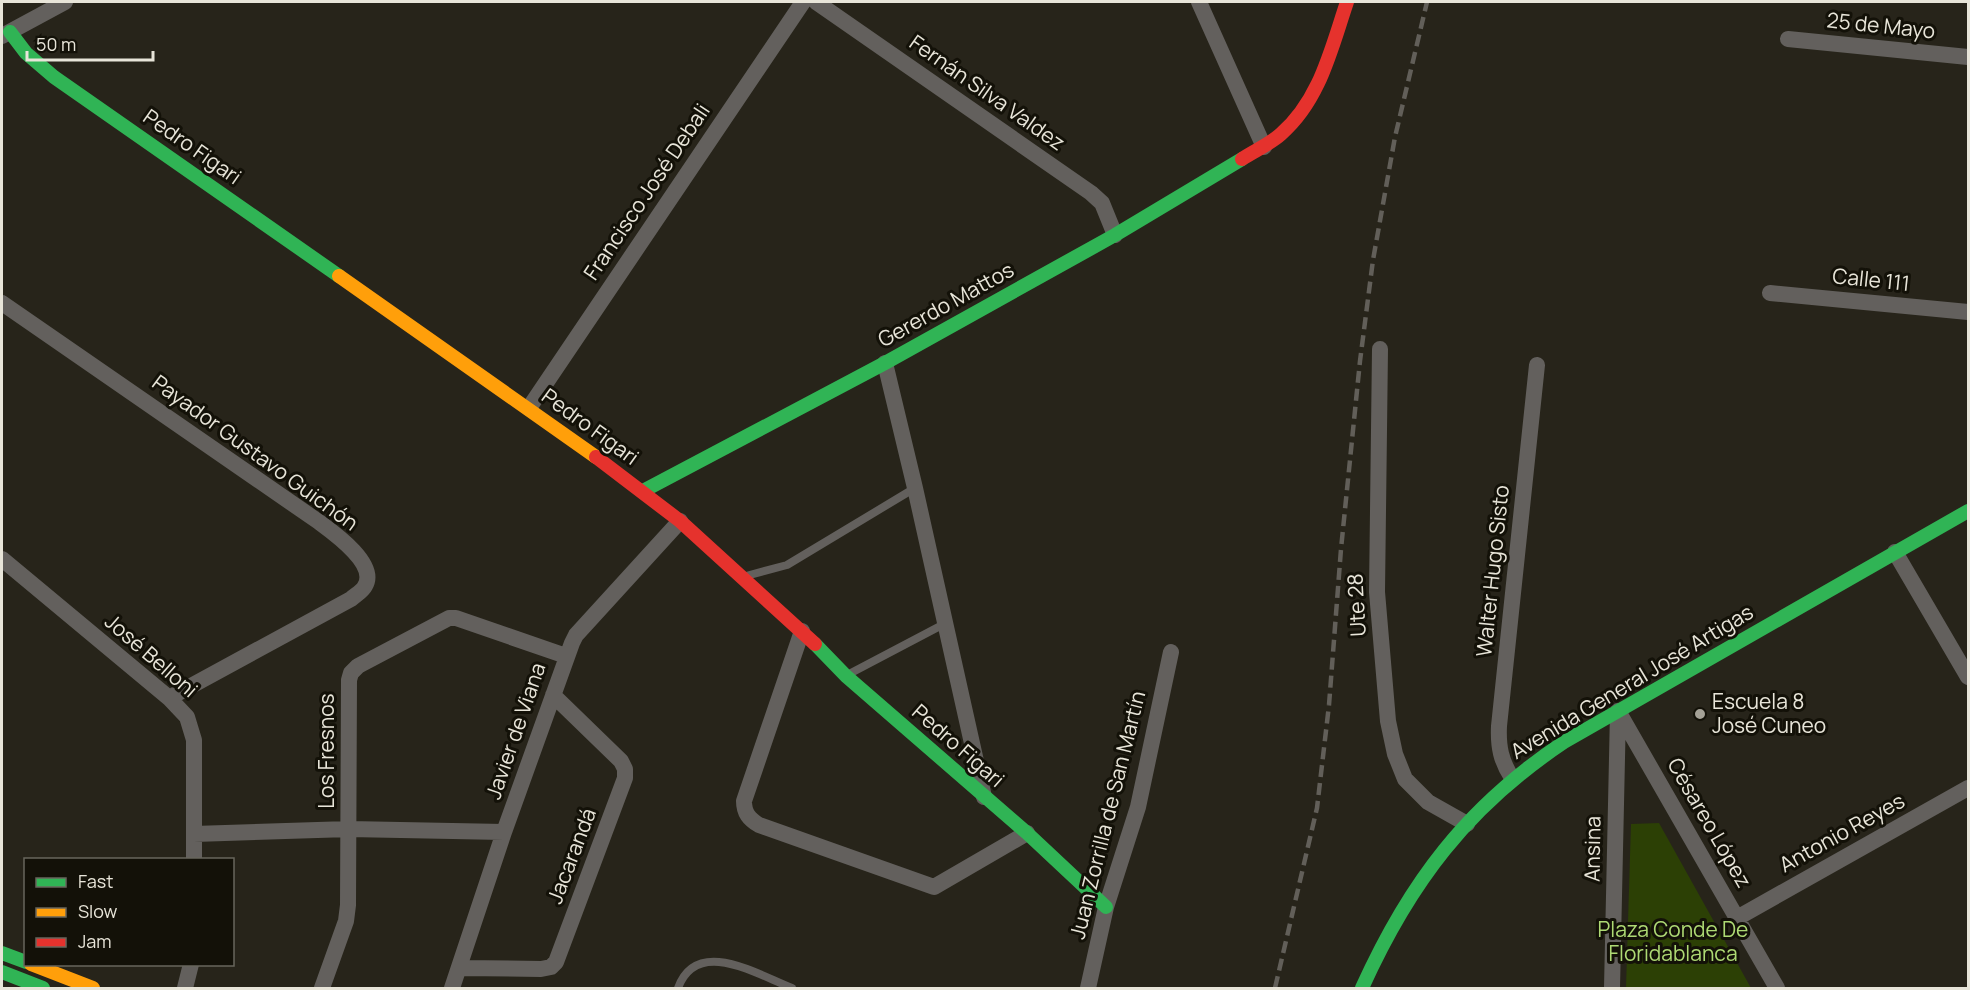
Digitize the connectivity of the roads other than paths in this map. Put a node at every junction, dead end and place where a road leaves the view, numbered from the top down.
1 (65, 2) edge
2 (803, 2) edge
3 (816, 2) edge
4 (1199, 2) edge
5 (1347, 2) edge
6 (6, 34) edge
7 (1788, 39) dead end
8 (1968, 57) edge
9 (1264, 147) junction
10 (1115, 236) junction
11 (1770, 293) dead end
12 (2, 303) edge
13 (1968, 312) edge
14 (1380, 349) dead end
15 (885, 363) junction
16 (1537, 365) dead end
17 (529, 408) junction
18 (915, 488) junction
19 (644, 491) junction
20 (1968, 511) edge
21 (681, 521) junction
22 (1895, 552) junction
23 (2, 560) edge
24 (743, 577) junction
25 (946, 623) junction
26 (802, 631) junction
27 (1172, 652) dead end
28 (566, 656) junction
29 (846, 676) junction
30 (1968, 677) edge
31 (553, 695) junction
32 (169, 698) junction
33 (1618, 711) junction
34 (1512, 778) junction
35 (1968, 788) edge
36 (984, 796) junction
37 (1467, 824) junction
38 (349, 829) junction
39 (504, 832) junction
40 (1027, 833) junction
41 (194, 834) junction
42 (194, 858) edge
43 (1106, 907) junction
44 (1737, 918) junction
45 (2, 953) edge
46 (24, 961) edge
47 (36, 966) edge
48 (190, 966) edge
49 (459, 968) junction
50 (2, 972) edge
51 (43, 988) edge
52 (93, 988) edge
53 (185, 988) edge
54 (322, 988) edge
55 (452, 988) edge
56 (678, 988) edge
57 (792, 988) edge
58 (1088, 988) edge
59 (1362, 988) edge
60 (1612, 988) edge
61 (1777, 988) edge

1 - 6 street
2 - 17 street, Francisco José Debali
3 - 10 street, Fernán Silva Valdez
4 - 9 street
5 - 9 street
6 - 17 street, Pedro Figari
7 - 8 street, 25 de Mayo
9 - 10 street, Gererdo Mattos
10 - 15 street, Gererdo Mattos
11 - 13 street, Calle 111
12 - 32 street, Payador Gustavo Guichón
14 - 37 street, Ute 28
15 - 18 street
15 - 19 street, Gererdo Mattos
16 - 34 street, Walter Hugo Sisto
17 - 19 street, Pedro Figari
18 - 24 lane
18 - 25 street
19 - 21 street, Pedro Figari
20 - 22 street, Avenida General José Artigas
21 - 24 street, Pedro Figari
21 - 28 street, Javier de Viana
22 - 30 street
22 - 33 street, Avenida General José Artigas
23 - 32 street, José Belloni
24 - 26 street, Pedro Figari
25 - 29 lane
25 - 36 street
26 - 29 street, Pedro Figari
26 - 40 street
27 - 43 street, Juan Zorrilla de San Martín
28 - 31 street, Javier de Viana
28 - 38 street, Los Fresnos
29 - 36 street, Pedro Figari
31 - 39 street, Javier de Viana
31 - 49 street, Jacarandá
32 - 41 street, José Belloni
33 - 34 street, Avenida General José Artigas
33 - 44 street, Césareo López
33 - 60 street, Ansina
34 - 37 street, Avenida General José Artigas
35 - 44 street, Antonio Reyes
36 - 40 street, Pedro Figari
37 - 59 street, Avenida General José Artigas
38 - 39 street
38 - 41 street
38 - 54 street, Los Fresnos
39 - 49 street, Javier de Viana
40 - 43 street, Pedro Figari
41 - 42 street, José Belloni
43 - 58 street, Juan Zorrilla de San Martín
44 - 61 street, Césareo López
45 - 46 street
47 - 52 street
48 - 53 street
49 - 55 street, Javier de Viana
50 - 51 street
56 - 57 lane

